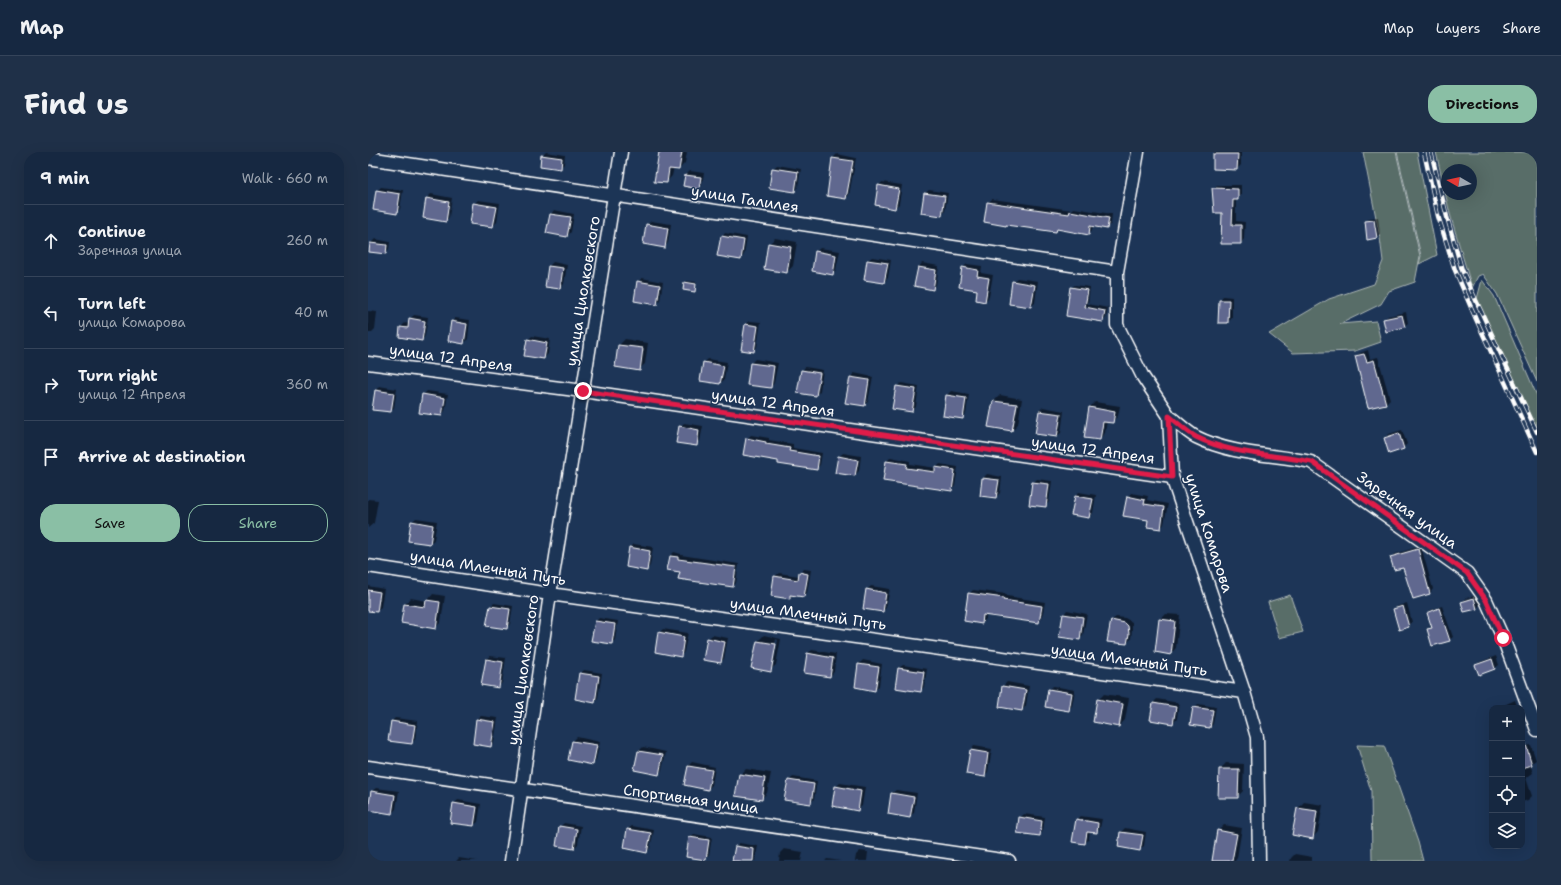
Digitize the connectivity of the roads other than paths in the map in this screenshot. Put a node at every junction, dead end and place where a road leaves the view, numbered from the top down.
1 (621, 152) edge
2 (1138, 152) edge
3 (368, 158) edge
4 (615, 196) junction
5 (1117, 272) junction
6 (368, 363) edge
7 (583, 391) junction
8 (1169, 416) junction
9 (1172, 477) junction
10 (368, 566) edge
11 (550, 594) junction
12 (1244, 692) junction
13 (1537, 730) edge
14 (368, 768) edge
15 (522, 790) junction
16 (511, 861) edge
17 (1009, 861) edge
18 (1259, 861) edge

1 - 4 street, улица Циолковского
2 - 5 street
3 - 4 street, улица Галилея
4 - 5 street, улица Галилея
4 - 7 street, улица Циолковского
5 - 8 street
6 - 7 street, улица 12 Апреля
7 - 9 street, улица 12 Апреля
7 - 11 street, улица Циолковского
8 - 9 street, улица Комарова
8 - 13 street, Заречная улица
9 - 12 street, улица Комарова
10 - 11 street, улица Млечный Путь
11 - 12 street, улица Млечный Путь
11 - 15 street, улица Циолковского
12 - 18 street, улица Комарова
14 - 15 street, Спортивная улица
15 - 16 street, улица Циолковского
15 - 17 street, Спортивная улица

